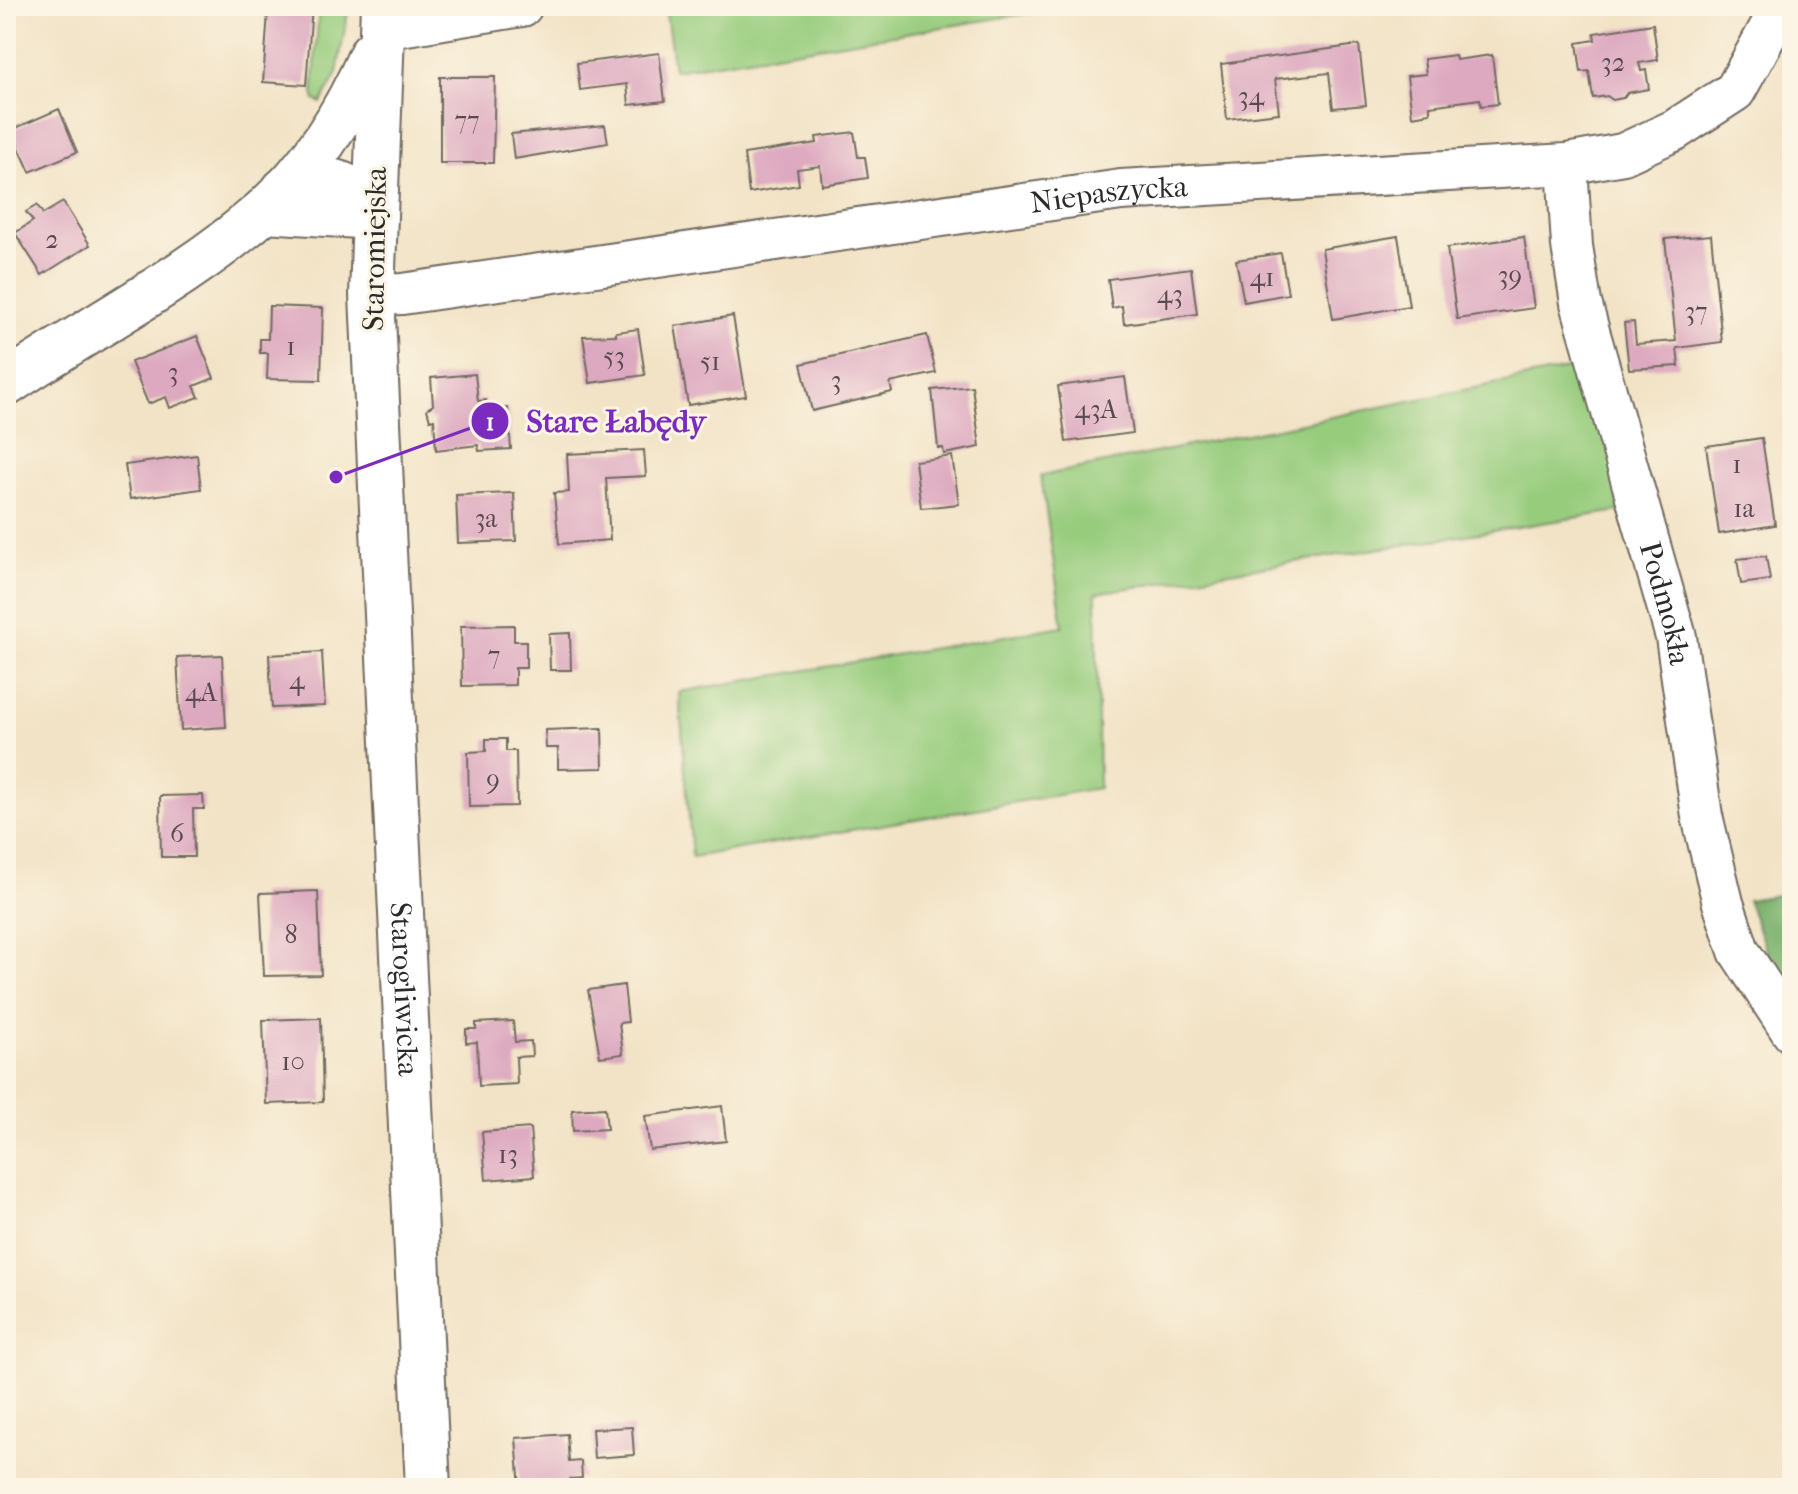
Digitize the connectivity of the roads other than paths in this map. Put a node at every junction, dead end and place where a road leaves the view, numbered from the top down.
1 (522, 6) edge
2 (1782, 6) edge
3 (383, 18) edge
4 (1567, 164) junction
5 (274, 200) junction
6 (374, 212) junction
7 (372, 295) junction
8 (6, 382) edge
9 (379, 492) joint
10 (1792, 1032) edge
11 (428, 1488) edge

1 - 3 street
2 - 4 street, Niepaszycka
3 - 5 street
3 - 6 street, Staromiejska
4 - 7 street, Niepaszycka
4 - 10 street, Podmokła
5 - 6 street
5 - 8 street
6 - 7 street, Staromiejska
7 - 9 street, Staromiejska
9 - 11 street, Starogliwicka

